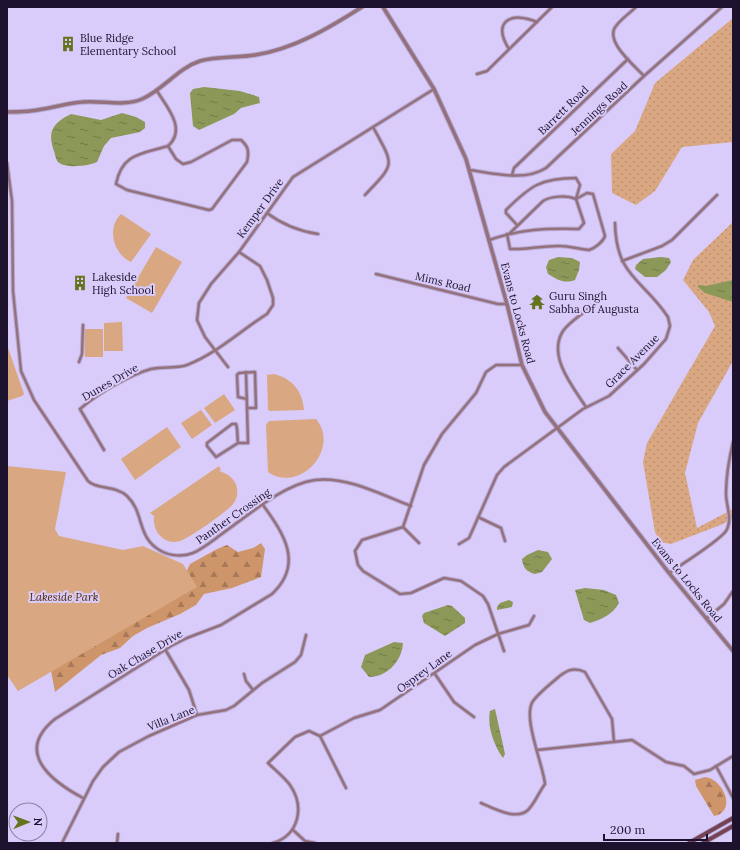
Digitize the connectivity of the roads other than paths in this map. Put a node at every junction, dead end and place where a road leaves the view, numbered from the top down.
1 (362, 7) edge
2 (383, 7) edge
3 (552, 7) edge
4 (636, 7) edge
5 (722, 7) edge
6 (537, 22) junction
7 (508, 49) junction
8 (628, 59) junction
9 (477, 74) dead end
10 (644, 76) junction
11 (434, 89) junction
12 (157, 91) junction
13 (7, 112) edge
14 (374, 128) junction
15 (168, 146) junction
16 (7, 164) edge
17 (469, 170) junction
18 (512, 175) junction
19 (365, 195) dead end
20 (717, 195) dead end
21 (576, 199) junction
22 (267, 213) junction
23 (615, 223) dead end
24 (517, 225) junction
25 (318, 234) dead end
26 (508, 234) junction
27 (489, 240) junction
28 (239, 252) junction
29 (622, 261) junction
30 (376, 274) dead end
31 (507, 304) junction
32 (591, 306) dead end
33 (83, 325) dead end
34 (618, 348) dead end
35 (215, 350) junction
36 (79, 362) dead end
37 (522, 364) junction
38 (228, 367) dead end
39 (637, 370) junction
40 (246, 372) junction
41 (247, 399) junction
42 (586, 407) junction
43 (247, 408) junction
44 (557, 428) junction
45 (733, 442) edge
46 (238, 443) junction
47 (104, 450) dead end
48 (263, 506) junction
49 (411, 506) junction
50 (478, 517) junction
51 (403, 527) junction
52 (505, 541) dead end
53 (419, 543) dead end
54 (459, 544) dead end
55 (669, 573) junction
56 (733, 591) edge
57 (534, 616) dead end
58 (707, 618) junction
59 (306, 634) dead end
60 (498, 634) junction
61 (165, 650) junction
62 (733, 651) edge
63 (504, 652) dead end
64 (244, 674) dead end
65 (435, 674) junction
66 (253, 690) junction
67 (197, 715) junction
68 (474, 716) dead end
69 (320, 736) junction
70 (614, 742) junction
71 (537, 750) junction
72 (733, 756) edge
73 (716, 766) junction
74 (346, 788) dead end
75 (83, 798) junction
76 (733, 798) edge
77 (481, 803) dead end
78 (733, 818) edge
79 (733, 826) edge
80 (293, 830) junction
81 (118, 834) dead end
82 (62, 843) edge
83 (117, 843) edge
84 (273, 843) edge
85 (315, 843) edge
86 (689, 843) edge
87 (703, 843) edge

1 - 12 street
2 - 11 street, Evans to Locks Road
3 - 6 street
4 - 8 street
5 - 10 street, Jennings Road
6 - 7 street
6 - 7 street
7 - 9 street
8 - 10 street
8 - 18 street, Barrett Road
10 - 18 street, Jennings Road
11 - 14 street, Kemper Drive
11 - 17 street, Evans to Locks Road
12 - 13 street
12 - 15 street
14 - 19 street
14 - 22 street, Kemper Drive
15 - 15 street
16 - 48 street, Panther Crossing
17 - 18 street, Jennings Road
17 - 27 street, Evans to Locks Road
20 - 29 street
21 - 24 street
21 - 24 street
21 - 26 street
21 - 26 street
22 - 25 street
22 - 28 street, Kemper Drive
23 - 29 street, Grace Avenue
24 - 26 street
26 - 27 street
27 - 31 street, Evans to Locks Road
28 - 35 street, Kemper Drive
28 - 35 street
29 - 39 street, Grace Avenue
30 - 31 street, Mims Road
31 - 37 street, Evans to Locks Road
32 - 42 street
33 - 36 street
34 - 39 street
35 - 38 street, Kemper Drive
35 - 47 street, Dunes Drive
37 - 44 street, Evans to Locks Road
37 - 49 street
39 - 42 street, Grace Avenue
40 - 41 street
40 - 41 street
40 - 43 street
41 - 43 street
42 - 44 street, Grace Avenue
43 - 46 street
44 - 50 street, Grace Avenue
44 - 55 street, Evans to Locks Road
45 - 55 street
46 - 46 street
48 - 49 street, Panther Crossing
48 - 61 street, Oak Chase Drive
49 - 51 street
50 - 52 street
50 - 54 street, Grace Avenue
51 - 53 street
51 - 60 street
55 - 58 street, Evans to Locks Road
56 - 58 street
57 - 60 street, Osprey Lane
58 - 62 street, Evans to Locks Road
59 - 66 street, Villa Lane
60 - 63 street
60 - 65 street, Osprey Lane
61 - 67 street
61 - 75 street, Oak Chase Drive
64 - 66 street
65 - 68 street
65 - 69 street, Osprey Lane
66 - 67 street, Villa Lane
67 - 75 street, Villa Lane
69 - 74 street
69 - 80 street
70 - 71 street
70 - 71 street
70 - 73 street
71 - 77 street
72 - 73 street
73 - 76 street
75 - 82 street, Villa Lane
78 - 86 main road
79 - 87 main road
80 - 84 street
80 - 85 street
81 - 83 street

